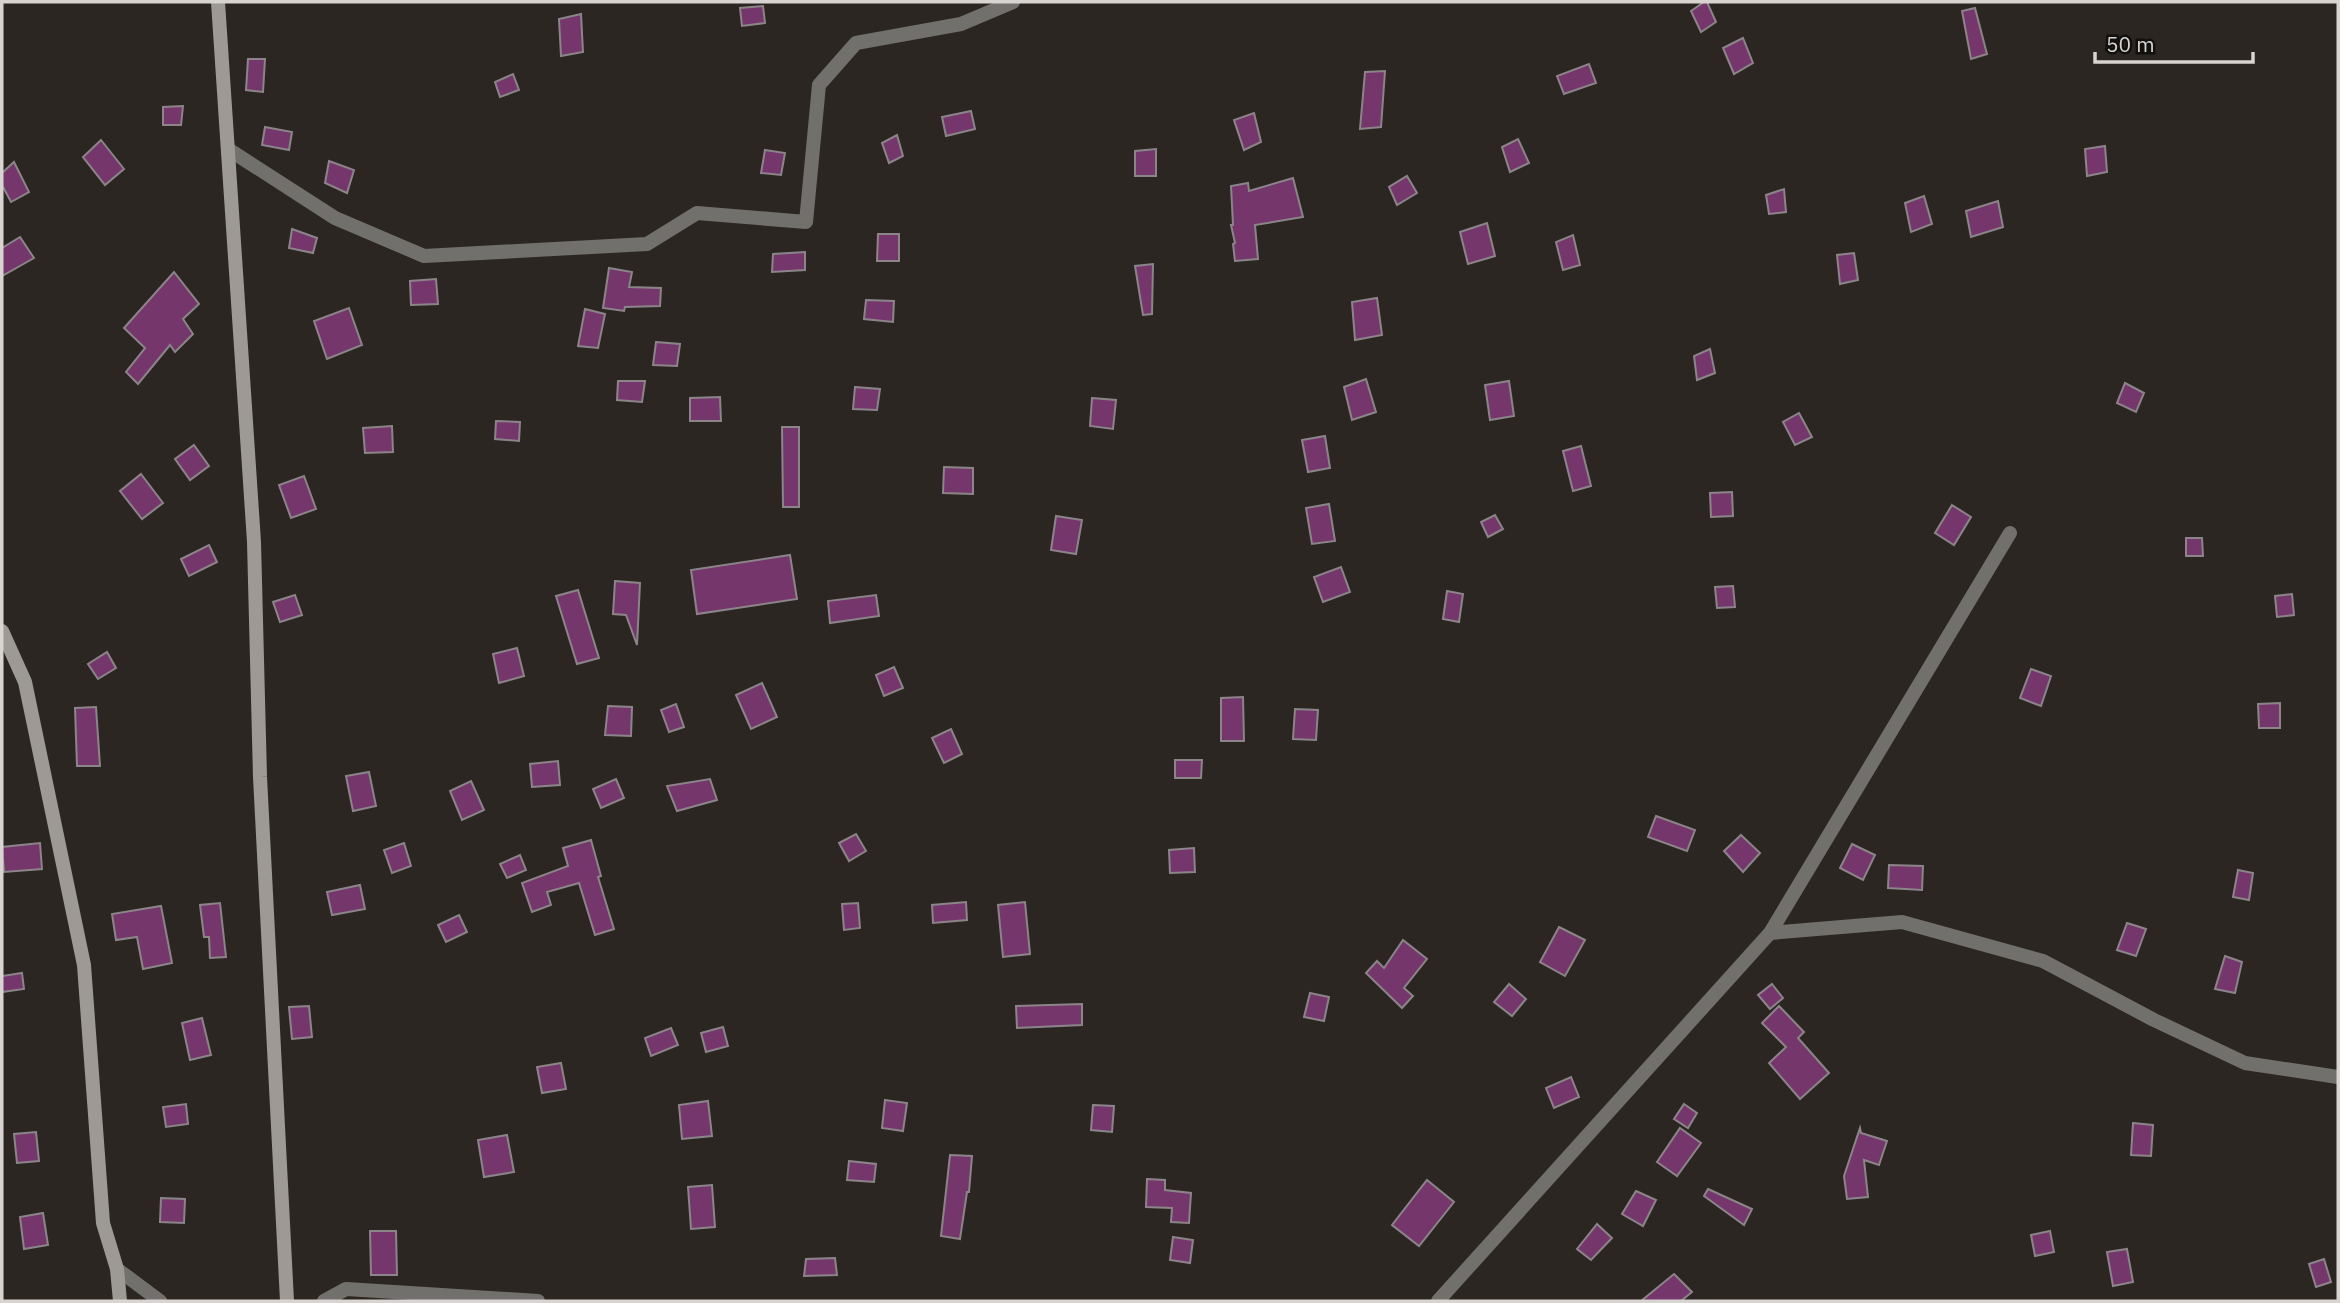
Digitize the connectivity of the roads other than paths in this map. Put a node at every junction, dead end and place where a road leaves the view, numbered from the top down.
1 (218, 2) edge
2 (1013, 2) edge
3 (228, 149) junction
4 (2010, 533) dead end
5 (2, 631) edge
6 (1770, 933) junction
7 (2338, 1077) edge
8 (117, 1269) junction
9 (120, 1301) edge
10 (160, 1301) edge
11 (287, 1301) edge
12 (324, 1301) edge
13 (538, 1301) edge
14 (1438, 1301) edge

1 - 3 street
2 - 3 street
3 - 11 street
4 - 6 street
5 - 8 street
6 - 7 street
6 - 14 street
8 - 9 street
8 - 10 street
12 - 13 street

